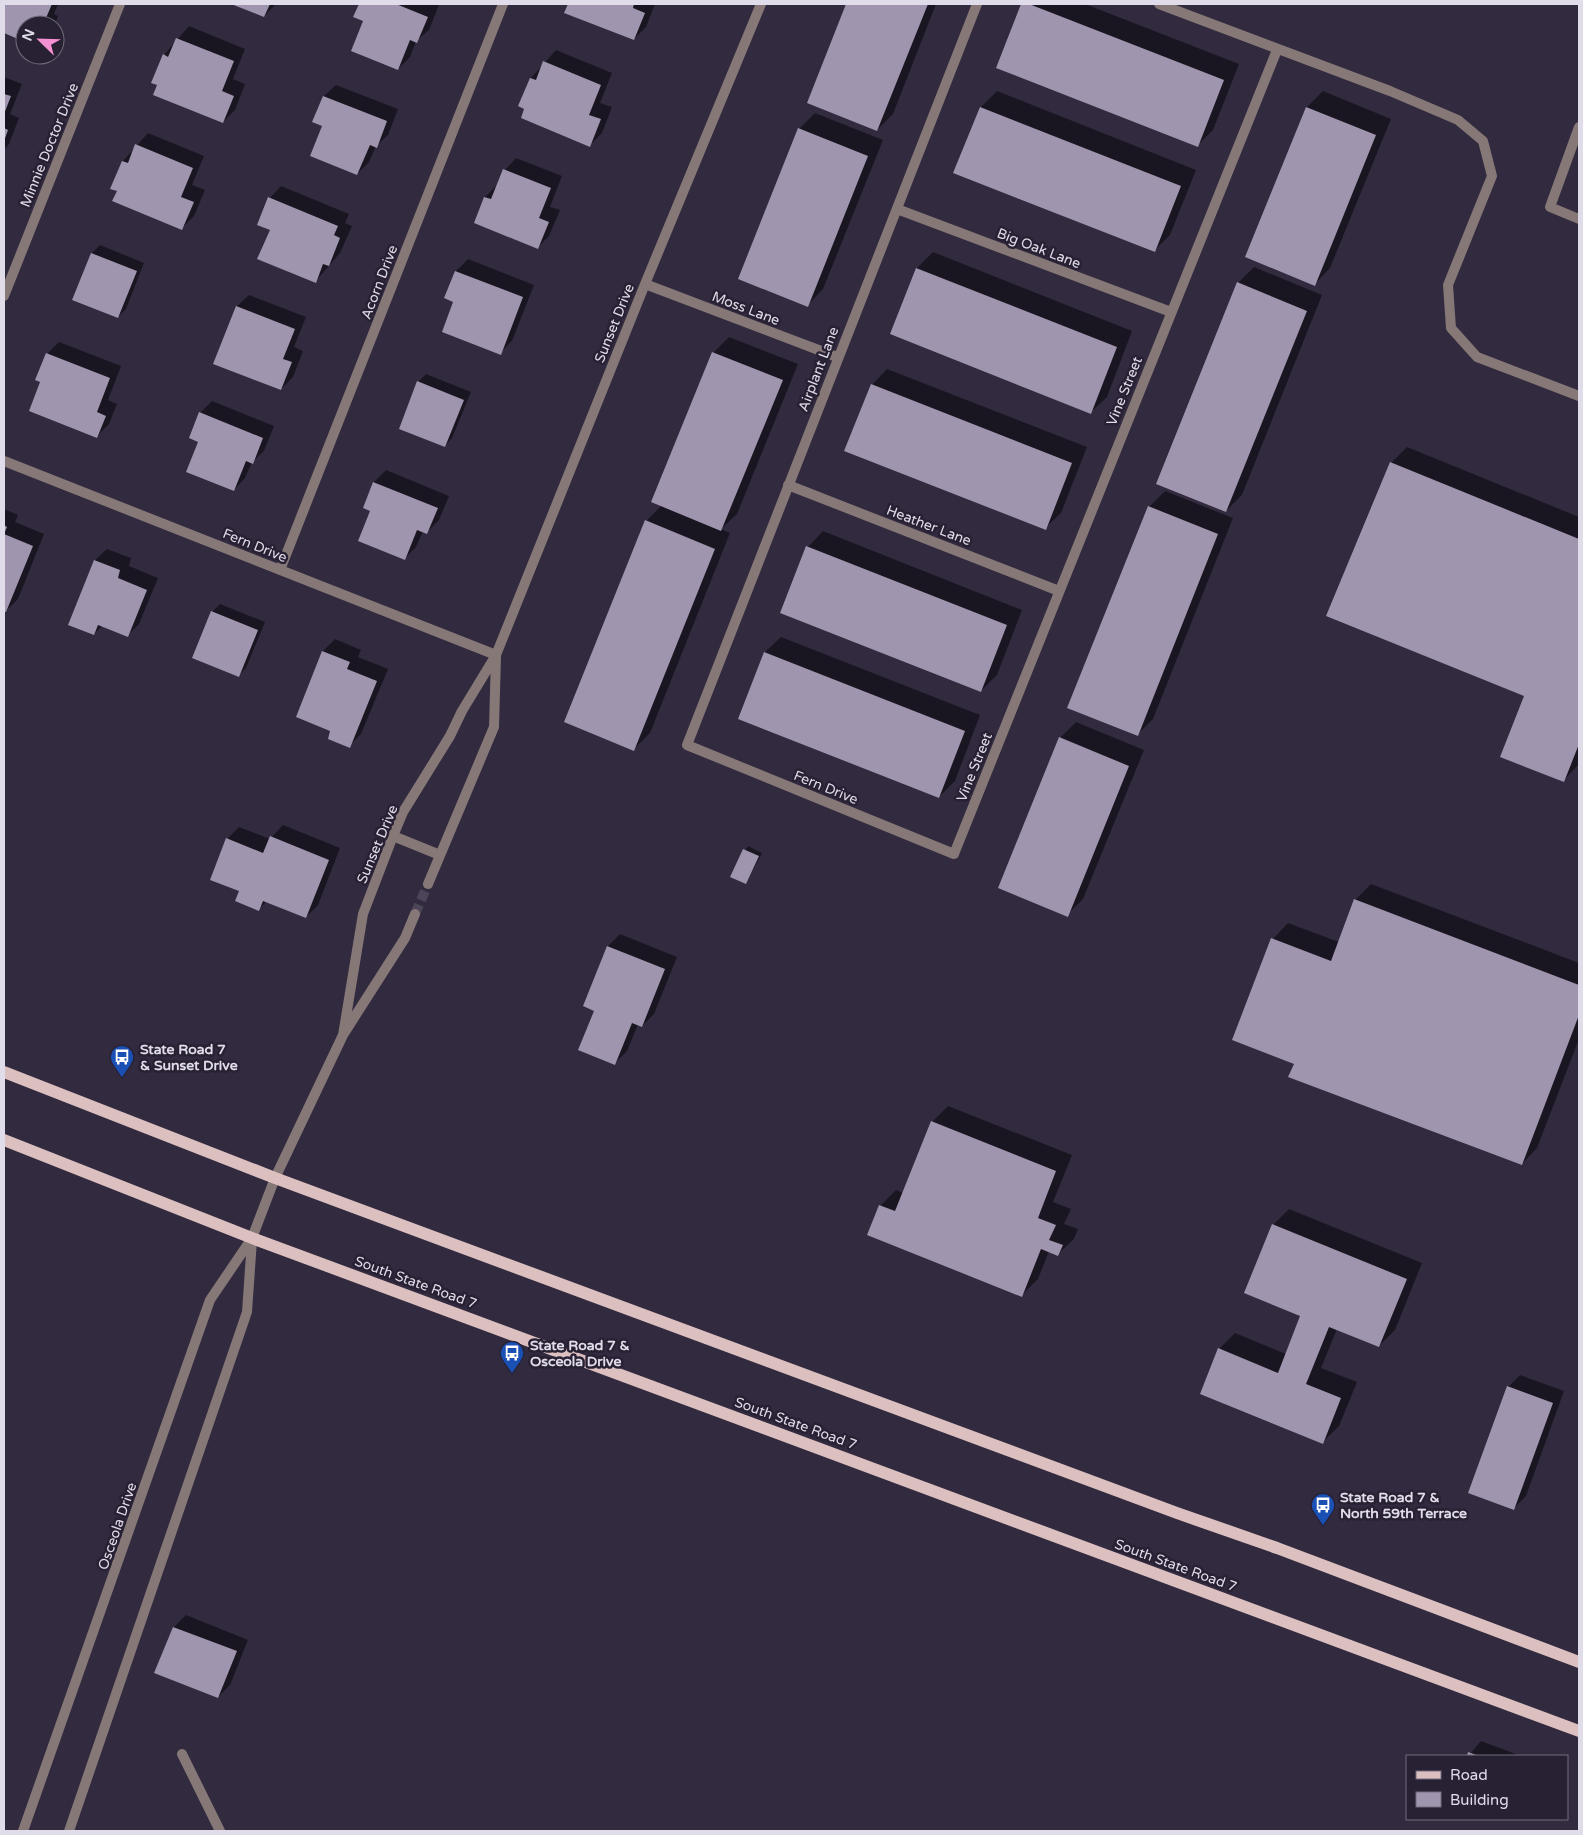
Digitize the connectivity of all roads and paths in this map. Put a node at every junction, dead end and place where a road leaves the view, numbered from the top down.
1 (120, 4) edge
2 (503, 4) edge
3 (762, 4) edge
4 (977, 4) edge
5 (1159, 4) edge
6 (1277, 50) junction
7 (1579, 127) edge
8 (898, 209) junction
9 (1579, 219) edge
10 (645, 284) junction
11 (4, 296) edge
12 (1171, 312) junction
13 (837, 357) junction
14 (1579, 396) edge
15 (4, 461) edge
16 (788, 485) junction
17 (280, 570) junction
18 (1059, 591) junction
19 (496, 655) junction
20 (687, 745) joint
21 (394, 836) junction
22 (954, 854) joint
23 (440, 855) junction
24 (428, 884) tunnel mouth
25 (415, 914) tunnel mouth
26 (344, 1034) junction
27 (4, 1072) edge
28 (4, 1140) edge
29 (275, 1178) junction
30 (252, 1238) junction
31 (1579, 1662) edge
32 (1579, 1731) edge
33 (182, 1754) dead end
34 (23, 1831) edge
35 (69, 1831) edge
36 (220, 1831) edge

1 - 11 street, Minnie Doctor Drive
2 - 17 street, Acorn Drive
3 - 10 street, Sunset Drive
4 - 8 street, Airplant Lane
5 - 6 street
6 - 12 street, Vine Street
6 - 14 street
7 - 9 street
8 - 12 street, Big Oak Lane
8 - 13 street, Airplant Lane
10 - 13 street, Moss Lane
10 - 19 street, Sunset Drive
12 - 18 street, Vine Street
13 - 16 street, Airplant Lane
15 - 17 street, Fern Drive
16 - 18 street, Heather Lane
16 - 20 street, Airplant Lane
17 - 19 street, Fern Drive
18 - 22 street, Vine Street
19 - 21 street, Sunset Drive
19 - 23 street, Sunset Drive
20 - 22 street, Fern Drive
21 - 23 street
21 - 26 street, Sunset Drive
23 - 24 street, Sunset Drive
25 - 26 street, Sunset Drive
26 - 29 street, Sunset Drive
27 - 29 main road
28 - 30 main road, South State Road 7
29 - 30 street, Osceola Drive
29 - 31 main road
30 - 32 main road, South State Road 7
30 - 34 street, Osceola Drive
30 - 35 street, Osceola Drive
33 - 36 street

